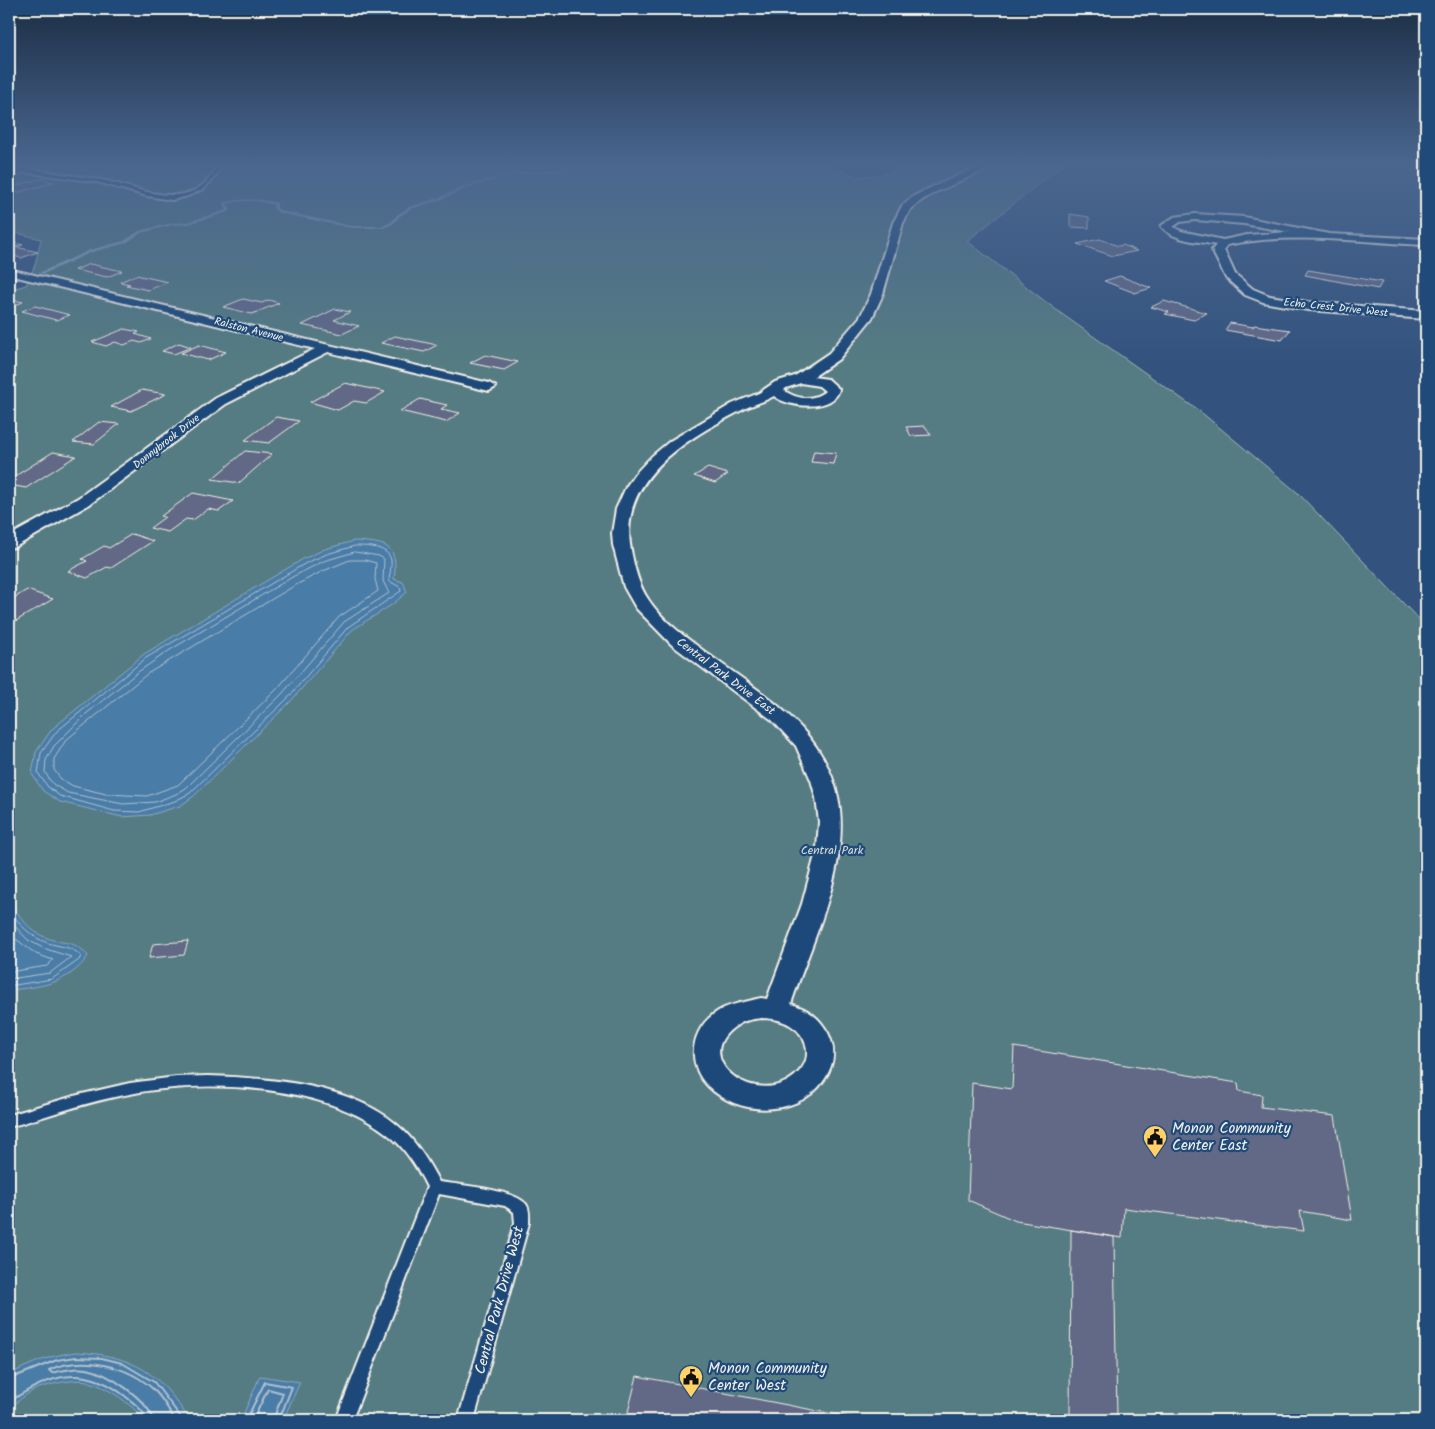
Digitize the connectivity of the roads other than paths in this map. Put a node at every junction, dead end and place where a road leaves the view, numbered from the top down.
1 (896, 231) edge
2 (1171, 231) edge
3 (1290, 231) edge
4 (1329, 237) junction
5 (1426, 242) edge
6 (1222, 244) junction
7 (9, 272) edge
8 (1426, 315) edge
9 (327, 348) junction
10 (834, 356) junction
11 (800, 379) junction
12 (828, 385) junction
13 (489, 386) dead end
14 (777, 388) junction
15 (796, 401) junction
16 (725, 414) junction
17 (9, 543) edge
18 (776, 1009) dead end
19 (9, 1121) edge
20 (434, 1187) junction
21 (344, 1420) edge
22 (466, 1420) edge

1 - 10 street, Central Park Drive East
2 - 6 street
3 - 4 street
4 - 5 street
4 - 6 street
6 - 8 street, Echo Crest Drive West
7 - 9 street, Ralston Avenue
9 - 13 street, Ralston Avenue
9 - 17 street, Donnybrook Drive
10 - 11 street, Central Park Drive East
10 - 12 street, Central Park Drive East
11 - 12 street
11 - 14 street, Central Park Drive East
12 - 15 street, Central Park Drive East
14 - 15 street
14 - 16 street, Central Park Drive East
15 - 16 street, Central Park Drive East
16 - 18 street, Central Park Drive East
19 - 20 lane
20 - 21 lane
20 - 22 lane, Central Park Drive West

